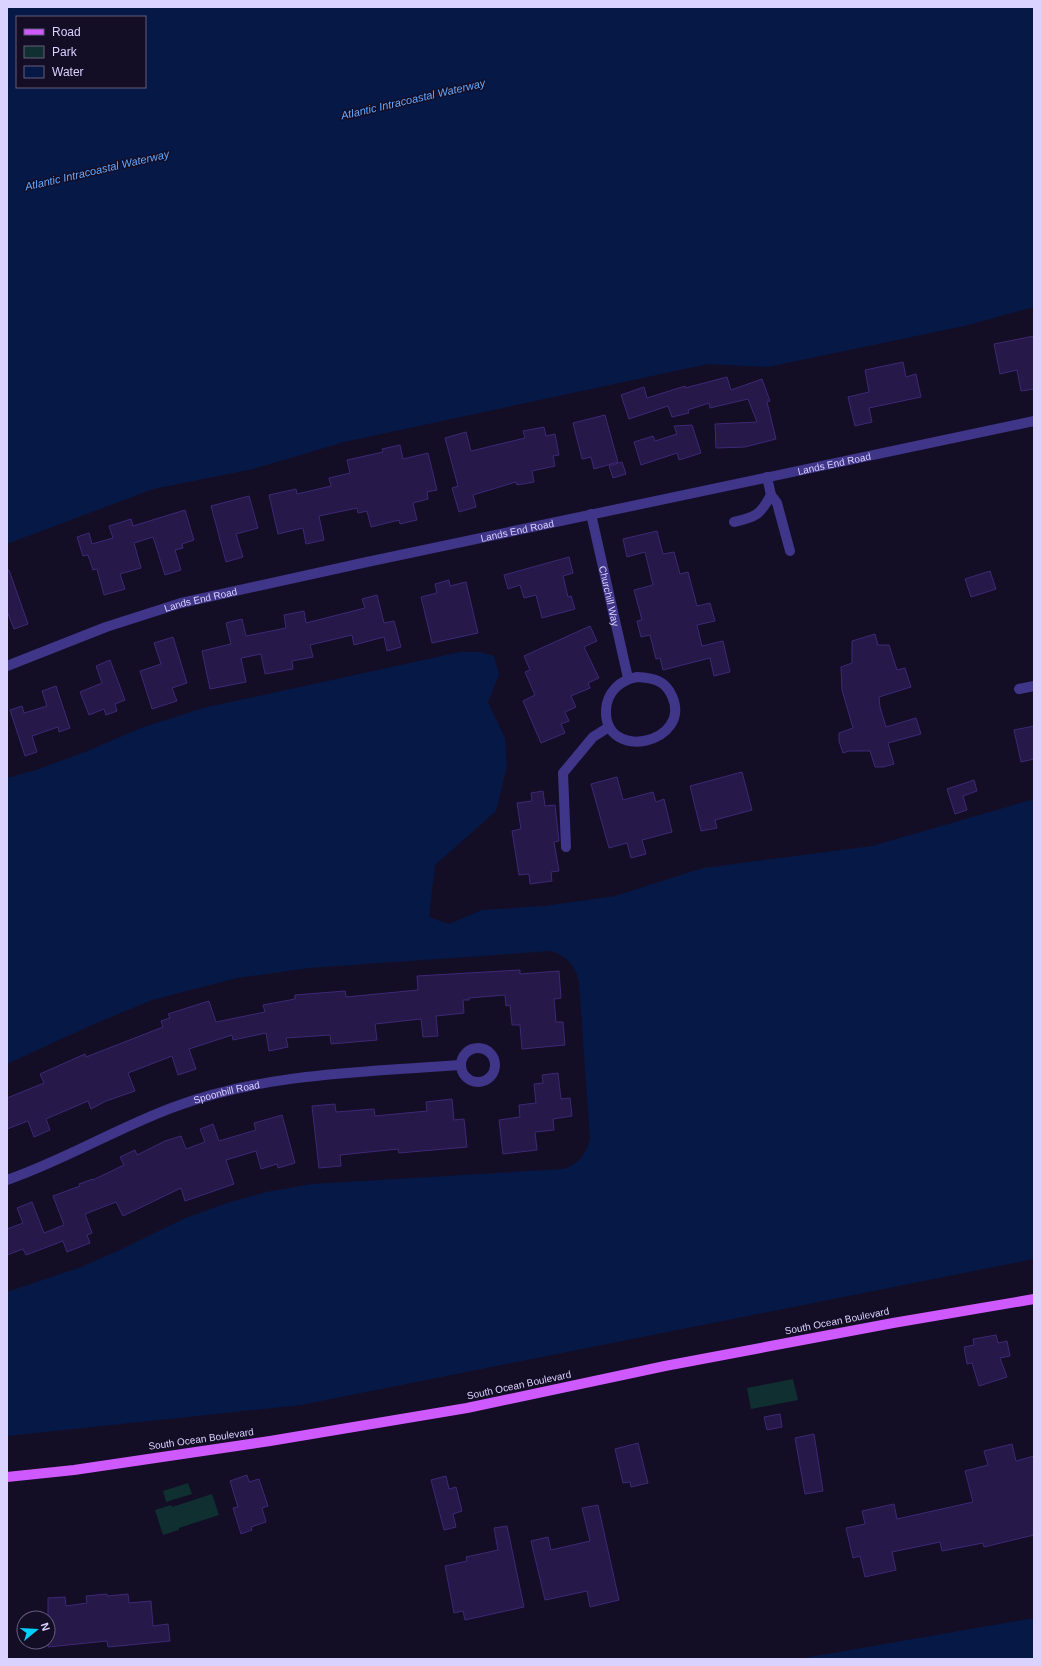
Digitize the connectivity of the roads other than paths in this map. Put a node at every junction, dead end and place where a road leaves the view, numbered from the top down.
1 (1034, 420) edge
2 (767, 477) junction
3 (771, 495) junction
4 (591, 514) junction
5 (734, 522) dead end
6 (790, 550) dead end
7 (7, 666) edge
8 (628, 678) junction
9 (1034, 686) edge
10 (1019, 689) dead end
11 (609, 727) junction
12 (566, 847) dead end
13 (461, 1065) dead end
14 (7, 1180) edge
15 (1034, 1299) edge
16 (7, 1478) edge

1 - 2 street, Lands End Road
2 - 3 street
2 - 4 street, Lands End Road
3 - 5 street
3 - 6 street
4 - 7 street, Lands End Road
4 - 8 street, Churchill Way
8 - 11 street
8 - 11 street
9 - 10 street
11 - 12 street
13 - 14 street, Spoonbill Road
15 - 16 main road, South Ocean Boulevard

